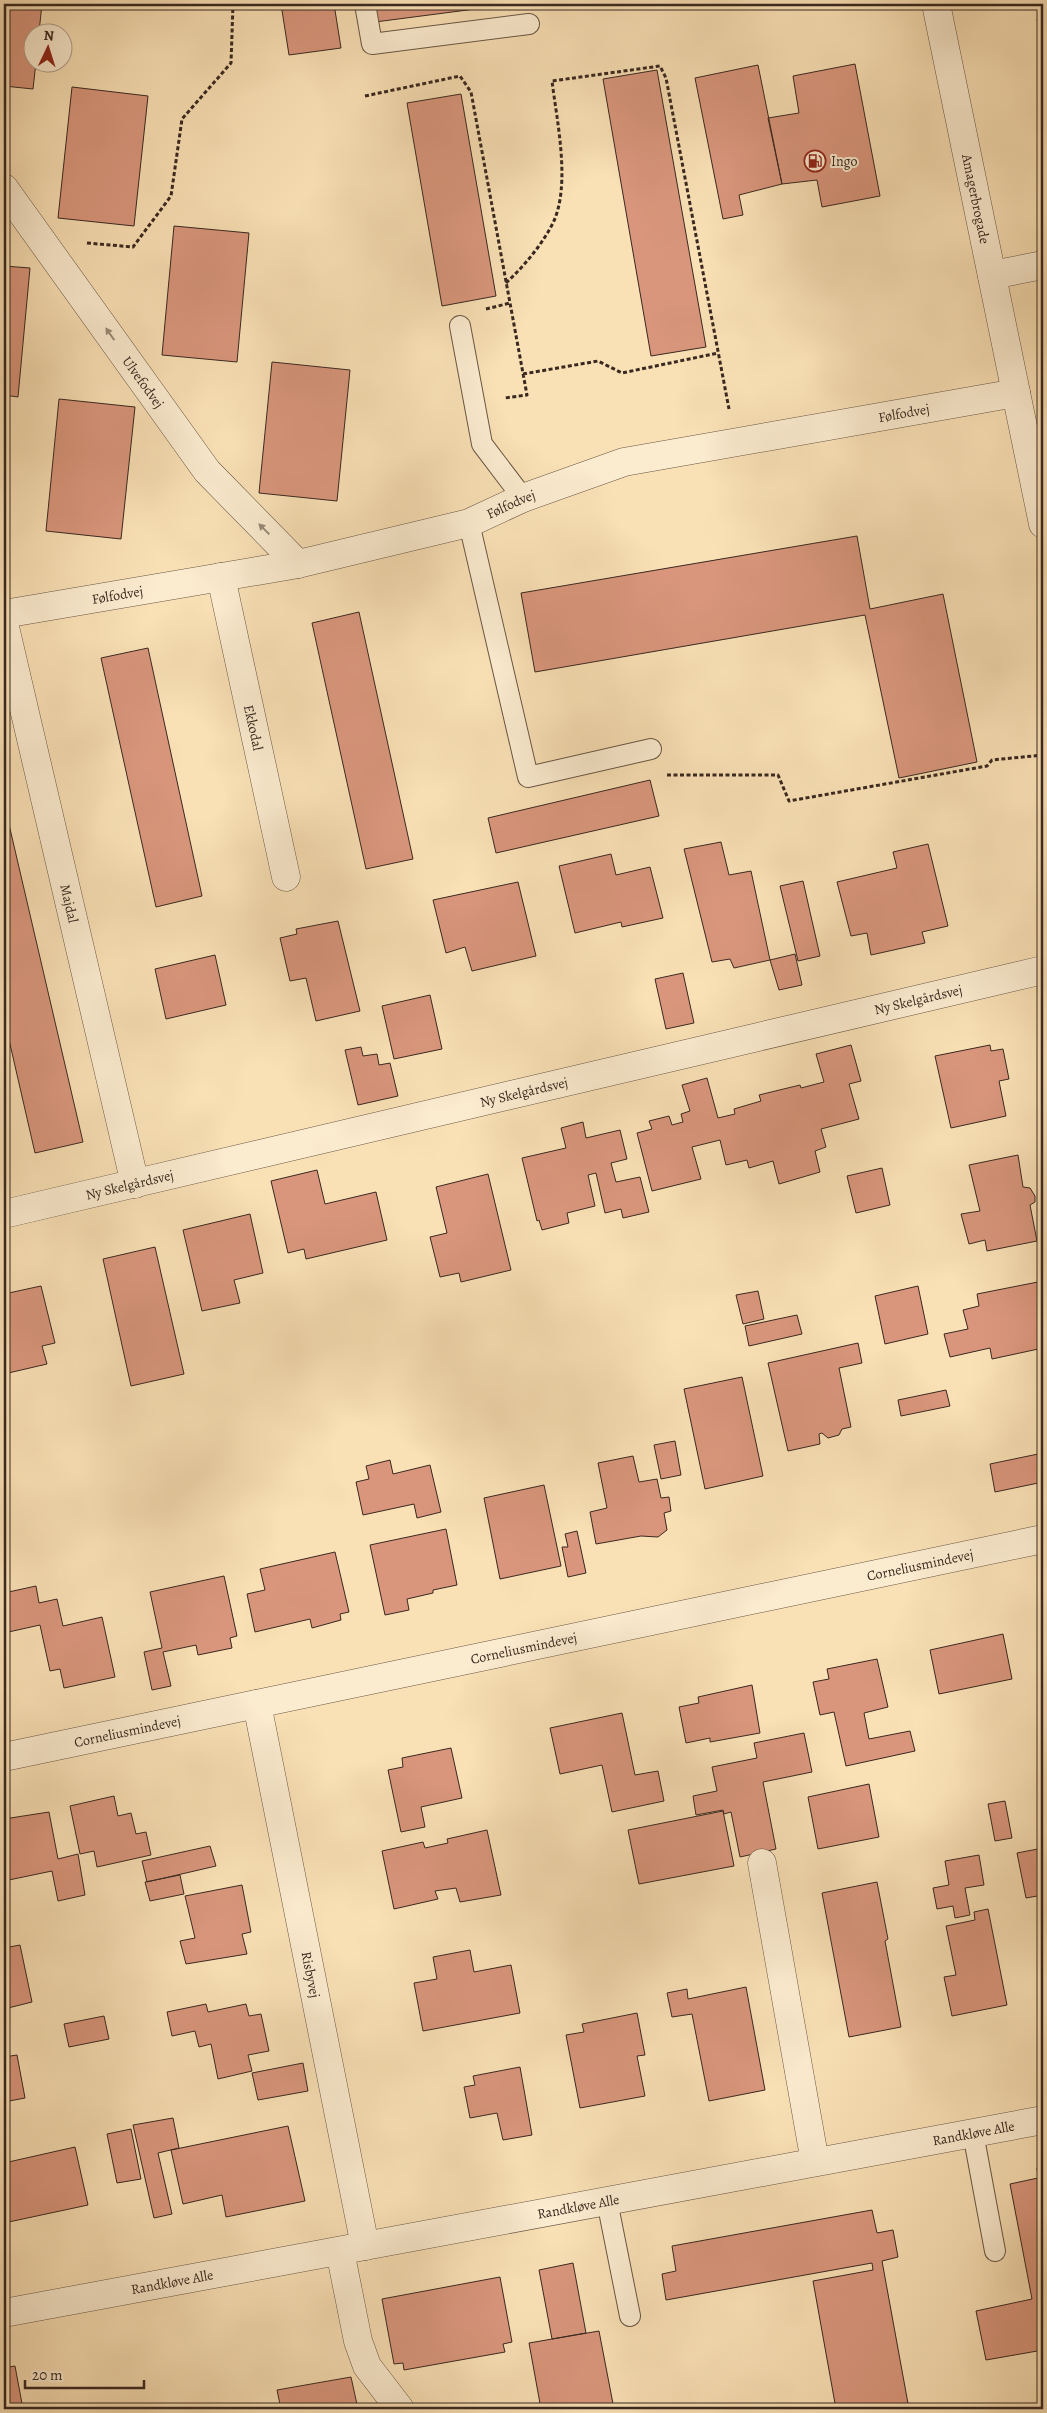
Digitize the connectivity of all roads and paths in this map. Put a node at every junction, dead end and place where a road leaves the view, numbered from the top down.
1 (233, 4) edge
2 (365, 4) edge
3 (936, 4) edge
4 (529, 24) dead end
5 (365, 96) dead end
6 (4, 188) edge
7 (42, 240) junction
8 (1043, 265) edge
9 (992, 275) junction
10 (506, 283) junction
11 (460, 326) dead end
12 (718, 353) junction
13 (523, 374) junction
14 (1016, 393) junction
15 (474, 403) junction
16 (735, 442) junction
17 (523, 498) junction
18 (469, 523) junction
19 (1043, 524) edge
20 (298, 564) junction
21 (221, 577) junction
22 (4, 614) edge
23 (4, 622) edge
24 (647, 751) joint
25 (1043, 755) edge
26 (286, 877) dead end
27 (1043, 970) edge
28 (135, 1184) junction
29 (4, 1214) edge
30 (1043, 1539) edge
31 (257, 1704) junction
32 (4, 1757) edge
33 (762, 1863) dead end
34 (1043, 2120) edge
35 (973, 2133) junction
36 (815, 2162) junction
37 (607, 2201) junction
38 (353, 2248) junction
39 (995, 2251) dead end
40 (4, 2313) edge
41 (630, 2316) dead end
42 (400, 2409) edge

1 - 7 path
2 - 4 lane
3 - 9 street, Amagerbrogade
5 - 10 path
6 - 7 street, Ulvefodvej
20 -> 7 street, Ulvefodvej
8 - 9 street
9 - 14 street, Amagerbrogade
10 - 12 path
10 - 13 path
11 - 15 lane
12 - 13 path
12 - 16 path
13 - 15 path
14 - 16 street, Følfodvej
14 - 19 street, Amagerbrogade
15 - 17 lane
16 - 17 street, Følfodvej
17 - 18 street, Følfodvej
18 - 20 street, Følfodvej
18 - 24 lane
20 - 21 street, Følfodvej
21 - 22 street, Følfodvej
21 - 26 street, Ekkodal
23 - 28 street, Majdal
24 - 25 path
27 - 28 street, Ny Skelgårdsvej
28 - 29 street, Ny Skelgårdsvej
30 - 31 street, Corneliusmindevej
31 - 32 street, Corneliusmindevej
31 - 38 street, Risbyvej
33 - 36 street
34 - 35 street, Randkløve Alle
35 - 36 street, Randkløve Alle
35 - 39 lane
36 - 37 street, Randkløve Alle
37 - 38 street, Randkløve Alle
37 - 41 lane
38 - 40 street, Randkløve Alle
38 - 42 street

